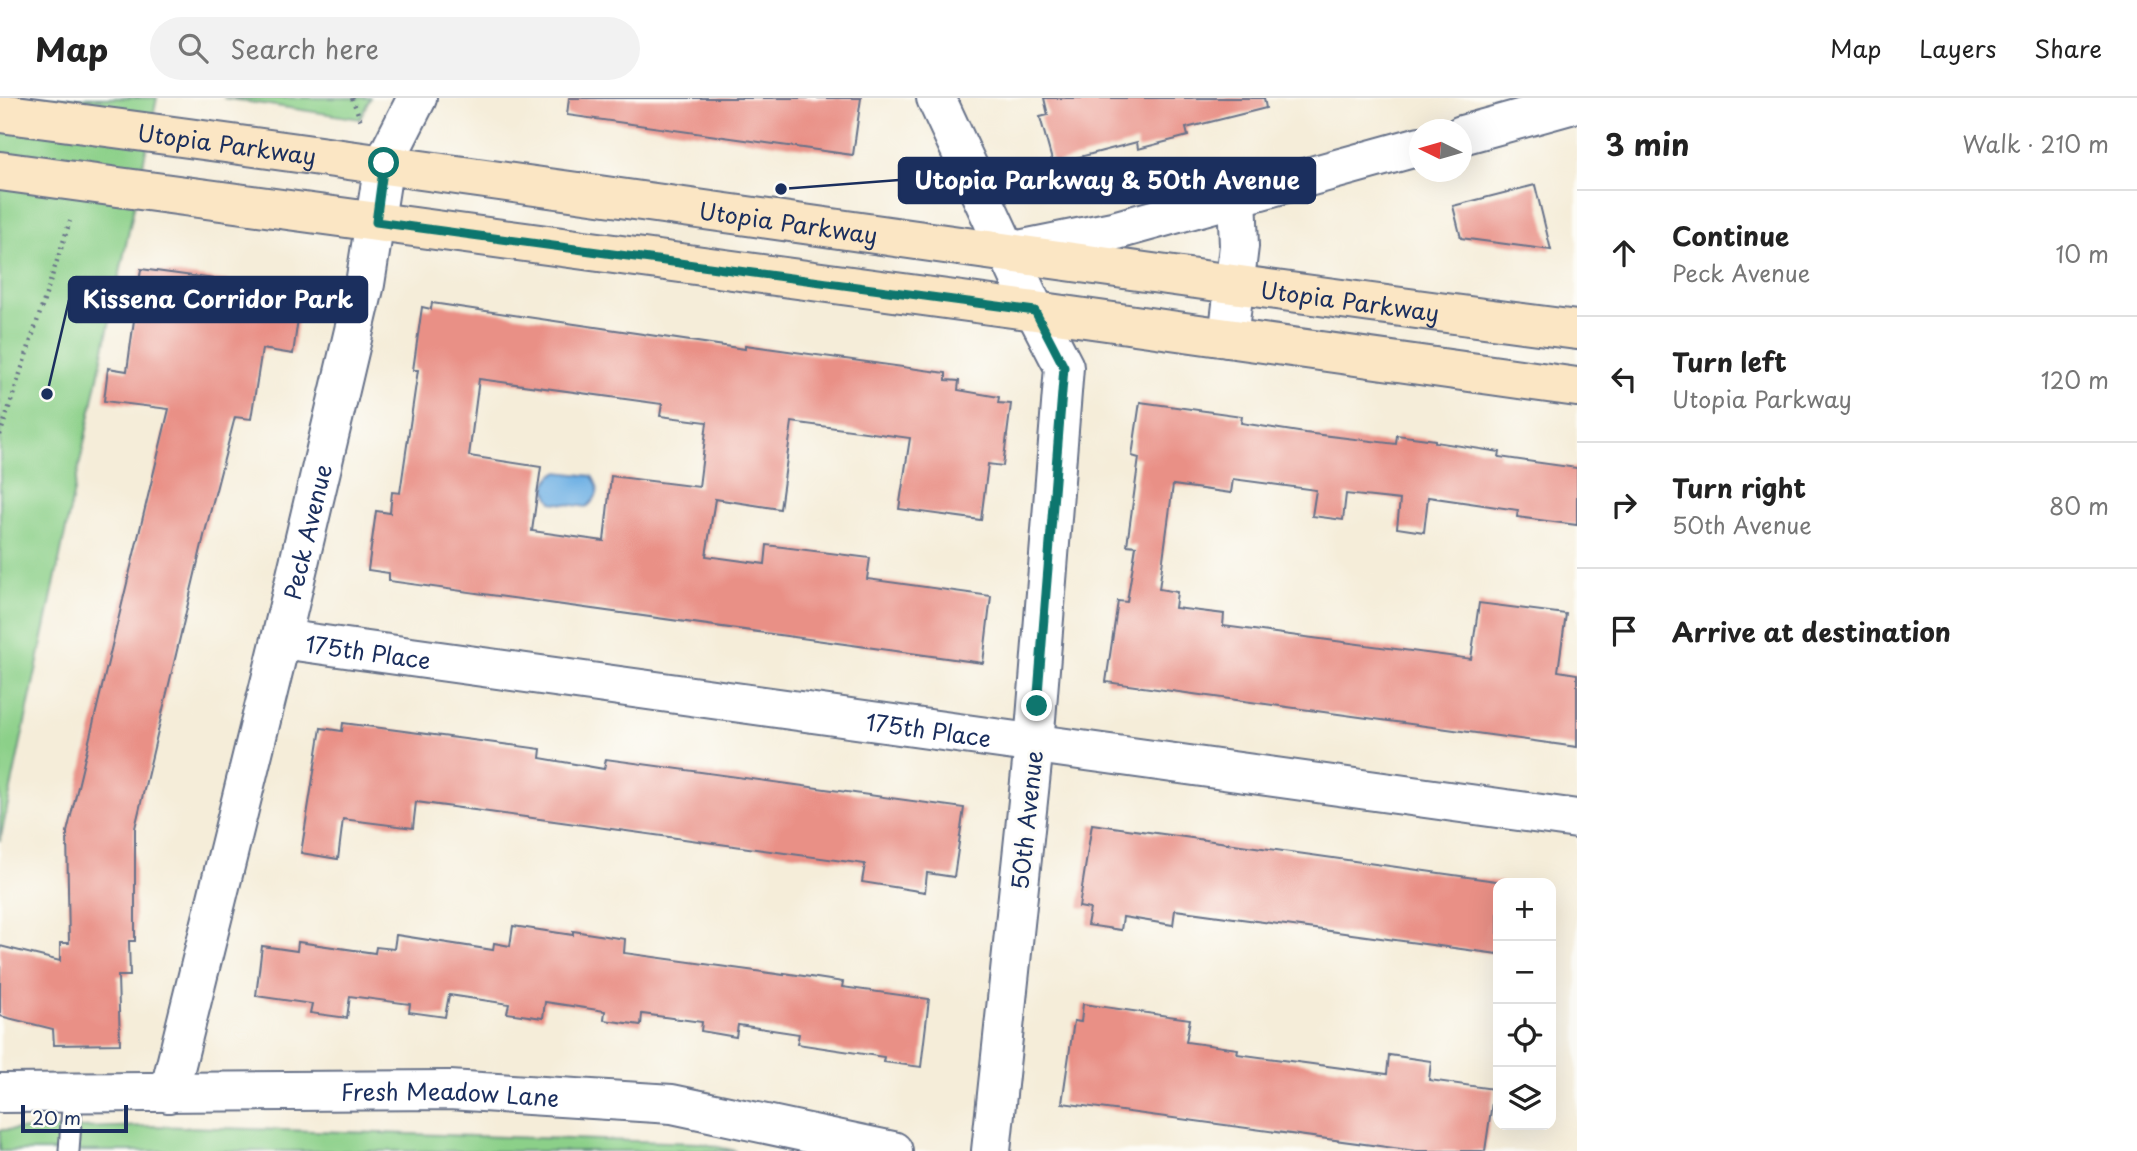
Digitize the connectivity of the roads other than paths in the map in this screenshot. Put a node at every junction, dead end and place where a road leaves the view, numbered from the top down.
1 (417, 98) edge
2 (936, 98) edge
3 (1577, 103) edge
4 (0, 113) edge
5 (1472, 132) edge
6 (1409, 149) edge
7 (384, 163) junction
8 (0, 171) edge
9 (1237, 195) junction
10 (376, 222) junction
11 (1008, 253) junction
12 (1233, 286) junction
13 (1035, 311) junction
14 (1577, 330) edge
15 (1228, 338) junction
16 (1577, 387) edge
17 (281, 639) junction
18 (1034, 744) junction
19 (1577, 819) edge
20 (0, 1093) edge
21 (73, 1093) junction
22 (169, 1093) junction
23 (69, 1151) edge
24 (893, 1151) edge
25 (991, 1151) edge

1 - 7 street, Peck Avenue
2 - 11 street, 50th Avenue
3 - 5 street
4 - 7 main road, Utopia Parkway
6 - 9 street
7 - 10 street, Peck Avenue
7 - 11 main road, Utopia Parkway
8 - 10 main road
9 - 11 street
9 - 12 street
10 - 13 main road
10 - 17 street, Peck Avenue
11 - 12 main road, Utopia Parkway
11 - 13 street, 50th Avenue
12 - 14 main road, Utopia Parkway
12 - 15 street
13 - 15 main road
13 - 18 street, 50th Avenue
15 - 16 main road
17 - 18 street, 175th Place
17 - 22 street, Peck Avenue
18 - 19 street, 175th Place
18 - 25 street, 50th Avenue
20 - 21 street, Fresh Meadow Lane
21 - 22 street, Fresh Meadow Lane
21 - 23 lane
22 - 24 street, Fresh Meadow Lane

